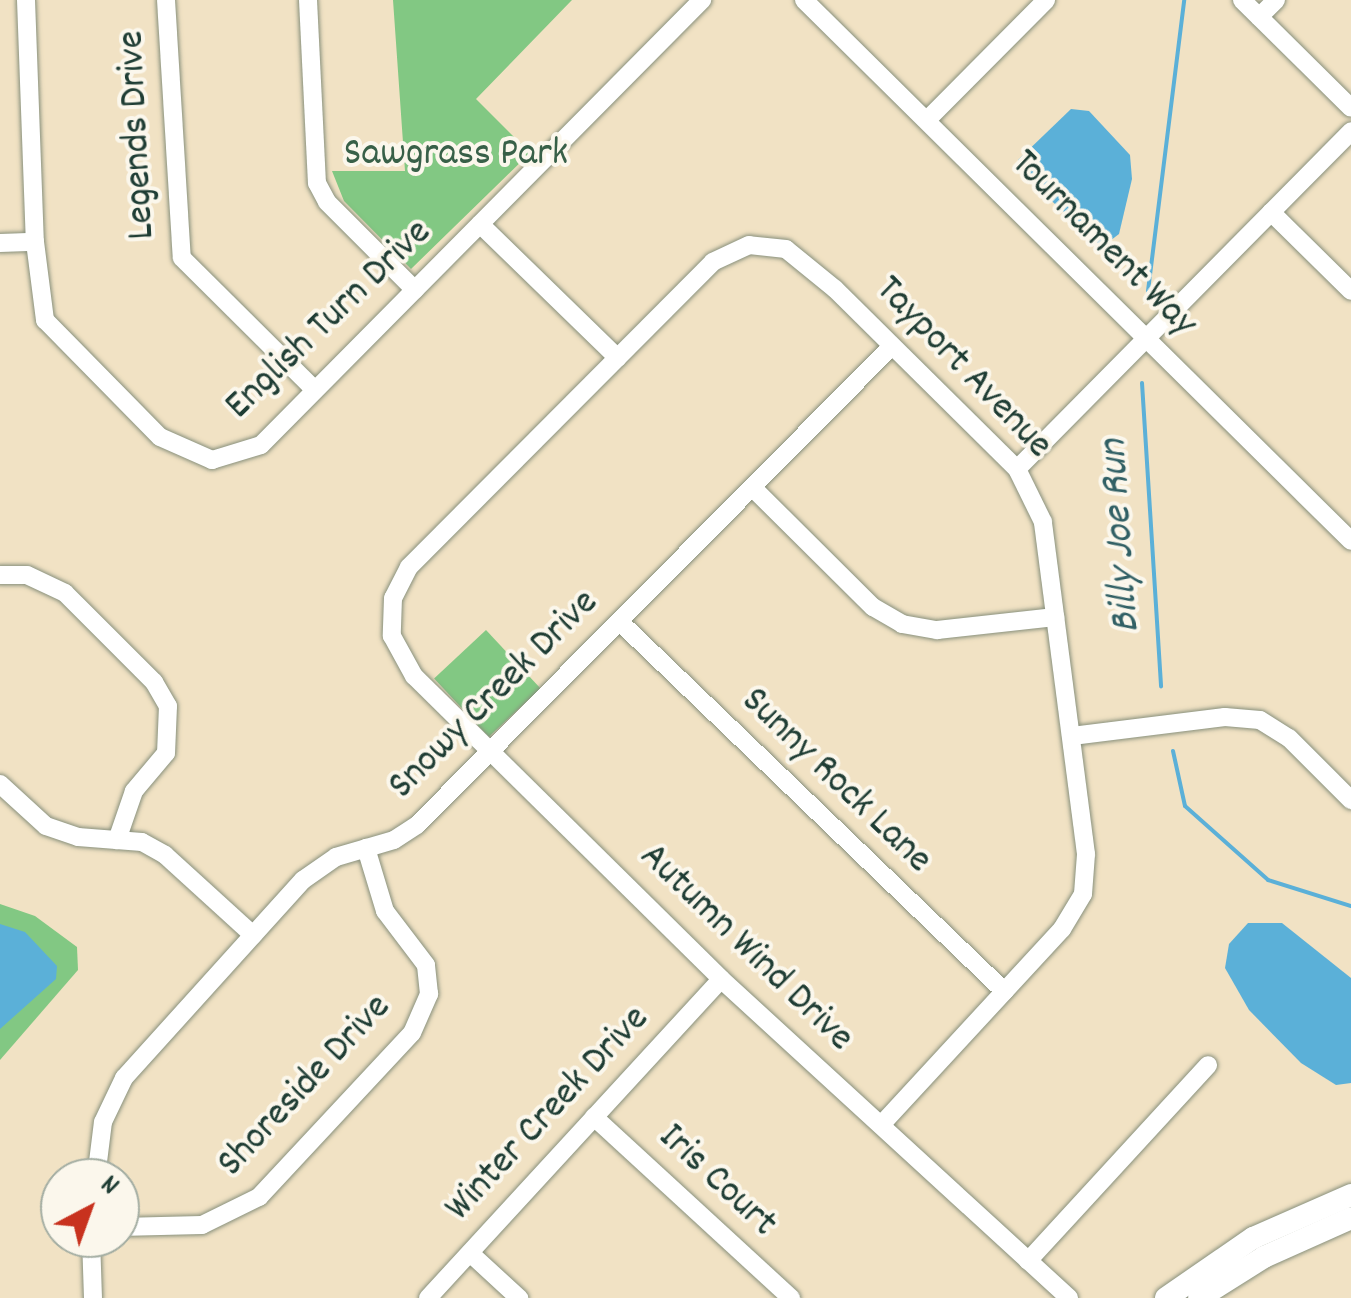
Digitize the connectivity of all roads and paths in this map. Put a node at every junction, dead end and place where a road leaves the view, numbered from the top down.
1 (26, 0) edge
2 (166, 0) edge
3 (308, 0) edge
4 (702, 0) edge
5 (804, 0) edge
6 (1046, 0) edge
7 (1242, 0) edge
8 (1276, 0) edge
9 (1259, 17) junction
10 (1351, 108) edge
11 (927, 120) junction
12 (1351, 131) edge
13 (1271, 212) junction
14 (480, 224) junction
15 (35, 242) junction
16 (0, 243) edge
17 (415, 290) junction
18 (1351, 291) edge
19 (1146, 338) junction
20 (891, 347) junction
21 (618, 358) junction
22 (315, 390) junction
23 (1017, 469) junction
24 (752, 488) junction
25 (1351, 540) edge
26 (0, 576) edge
27 (1056, 617) junction
28 (620, 622) junction
29 (392, 636) joint
30 (1072, 736) junction
31 (490, 751) junction
32 (0, 784) edge
33 (1351, 800) edge
34 (117, 840) junction
35 (366, 848) junction
36 (253, 935) junction
37 (722, 978) junction
38 (1004, 991) junction
39 (1208, 1066) dead end
40 (594, 1117) junction
41 (881, 1126) junction
42 (97, 1158) edge
43 (1351, 1195) edge
44 (1351, 1218) edge
45 (140, 1227) edge
46 (470, 1253) junction
47 (92, 1258) edge
48 (1028, 1261) junction
49 (93, 1298) edge
50 (428, 1298) edge
51 (519, 1298) edge
52 (791, 1298) edge
53 (1069, 1298) edge
54 (1166, 1298) edge
55 (1199, 1298) edge

1 - 15 street, English Turn Drive
2 - 22 street, Legends Drive
3 - 17 street
4 - 14 street, English Turn Drive
5 - 11 street, Tournament Way
6 - 11 street
7 - 9 street
8 - 9 street
9 - 10 street
11 - 19 street, Tournament Way
12 - 13 street
13 - 18 street
13 - 19 street
14 - 17 street, English Turn Drive
14 - 21 street
15 - 16 street
15 - 22 street, English Turn Drive
17 - 22 street, English Turn Drive
19 - 23 street
19 - 25 street, Tournament Way
20 - 21 street, Tayport Avenue
20 - 23 street, Tayport Avenue
20 - 24 street, Snowy Creek Drive
21 - 29 street, Tayport Avenue
23 - 27 street, Tayport Avenue
24 - 27 street
24 - 28 street, Snowy Creek Drive
26 - 34 street
27 - 30 street, Tayport Avenue
28 - 31 street, Snowy Creek Drive
28 - 38 street, Sunny Rock Lane
29 - 31 street, Autumn Wind Drive
30 - 33 street
30 - 38 street, Tayport Avenue
31 - 35 street, Snowy Creek Drive
31 - 37 street, Autumn Wind Drive
32 - 34 street
34 - 36 street
35 - 36 street, Snowy Creek Drive
35 - 45 street, Shoreside Drive
36 - 42 street, Snowy Creek Drive
37 - 40 street, Winter Creek Drive
37 - 41 street, Autumn Wind Drive
38 - 41 street, Tayport Avenue
39 - 48 street
40 - 46 street, Winter Creek Drive
40 - 52 street, Iris Court
41 - 48 street, Autumn Wind Drive
43 - 54 street
44 - 55 street
46 - 50 street, Winter Creek Drive
46 - 51 street
47 - 49 street
48 - 53 street, Autumn Wind Drive

